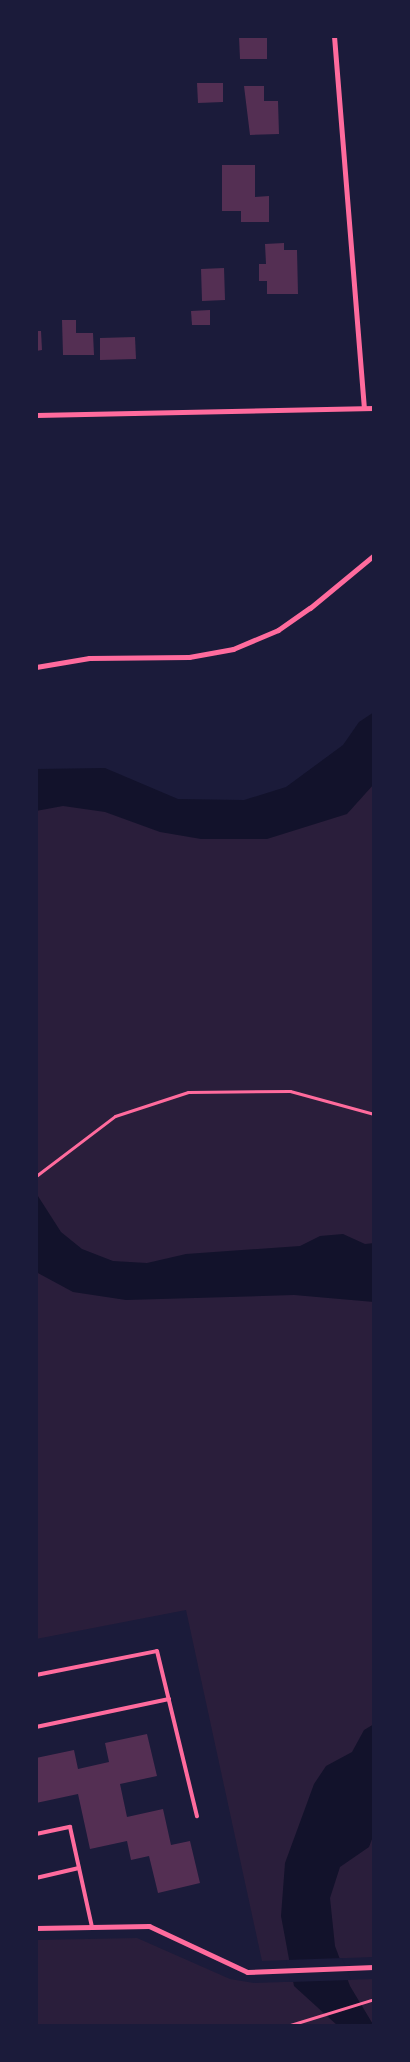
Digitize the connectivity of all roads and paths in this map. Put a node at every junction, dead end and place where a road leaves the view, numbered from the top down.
1 (334, 36) edge
2 (364, 408) junction
3 (374, 408) edge
4 (36, 415) edge
5 (374, 555) edge
6 (36, 667) edge
7 (374, 1114) edge
8 (36, 1176) edge
9 (36, 1675) edge
10 (169, 1699) junction
11 (36, 1727) edge
12 (197, 1816) dead end
13 (36, 1834) edge
14 (79, 1868) junction
15 (36, 1878) edge
16 (36, 1928) edge
17 (92, 1928) junction
18 (372, 1968) edge
19 (374, 1999) edge
20 (288, 2026) edge

1 - 2 street
2 - 3 street
2 - 4 street
5 - 6 street
7 - 8 path
9 - 10 lane
10 - 11 lane
10 - 12 lane
13 - 14 lane
14 - 15 lane
14 - 17 lane
16 - 17 street
17 - 18 street
19 - 20 path

